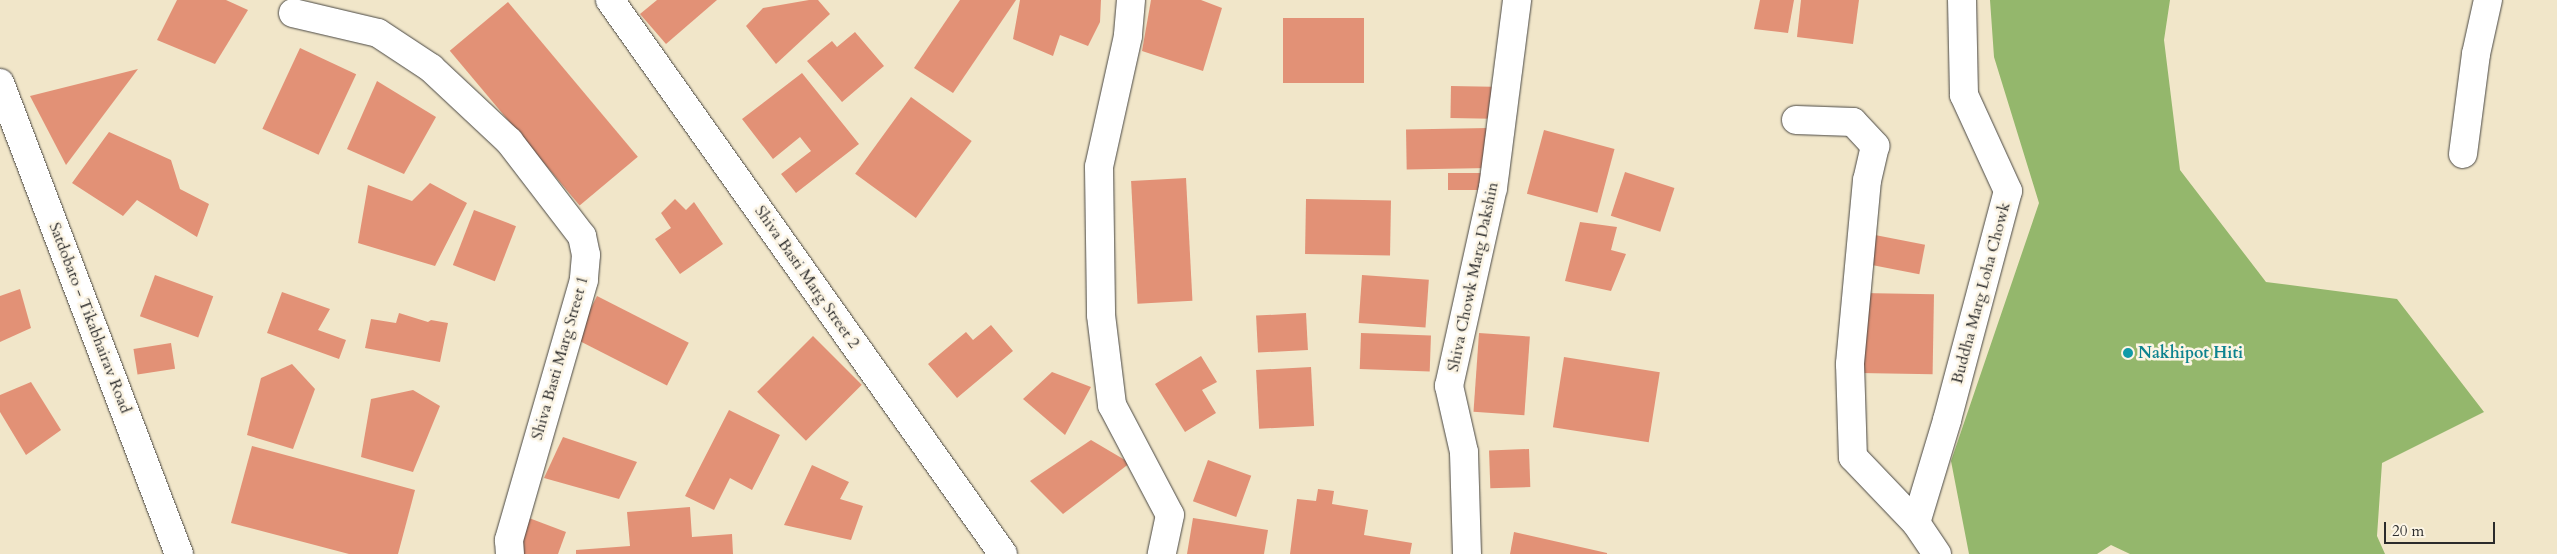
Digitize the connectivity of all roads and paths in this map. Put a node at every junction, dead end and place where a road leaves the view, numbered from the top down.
1 (610, 0) edge
2 (1131, 0) edge
3 (1517, 0) edge
4 (2488, 0) edge
5 (1963, 1) edge
6 (293, 13) dead end
7 (0, 83) edge
8 (1796, 120) dead end
9 (2463, 154) dead end
10 (1916, 523) junction
11 (180, 554) edge
12 (510, 554) edge
13 (1003, 554) edge
14 (1162, 554) edge
15 (1467, 554) edge
16 (1937, 554) edge

1 - 13 street, Shiva Basti Marg Street 2
2 - 14 street
3 - 15 street, Shiva Chowk Marg Dakshin
4 - 9 street
5 - 10 street, Buddha Marg Loha Chowk
6 - 12 street, Shiva Basti Marg Street 1
7 - 11 street, Satdobato - Tikabhairav Road
8 - 10 street
10 - 16 street

